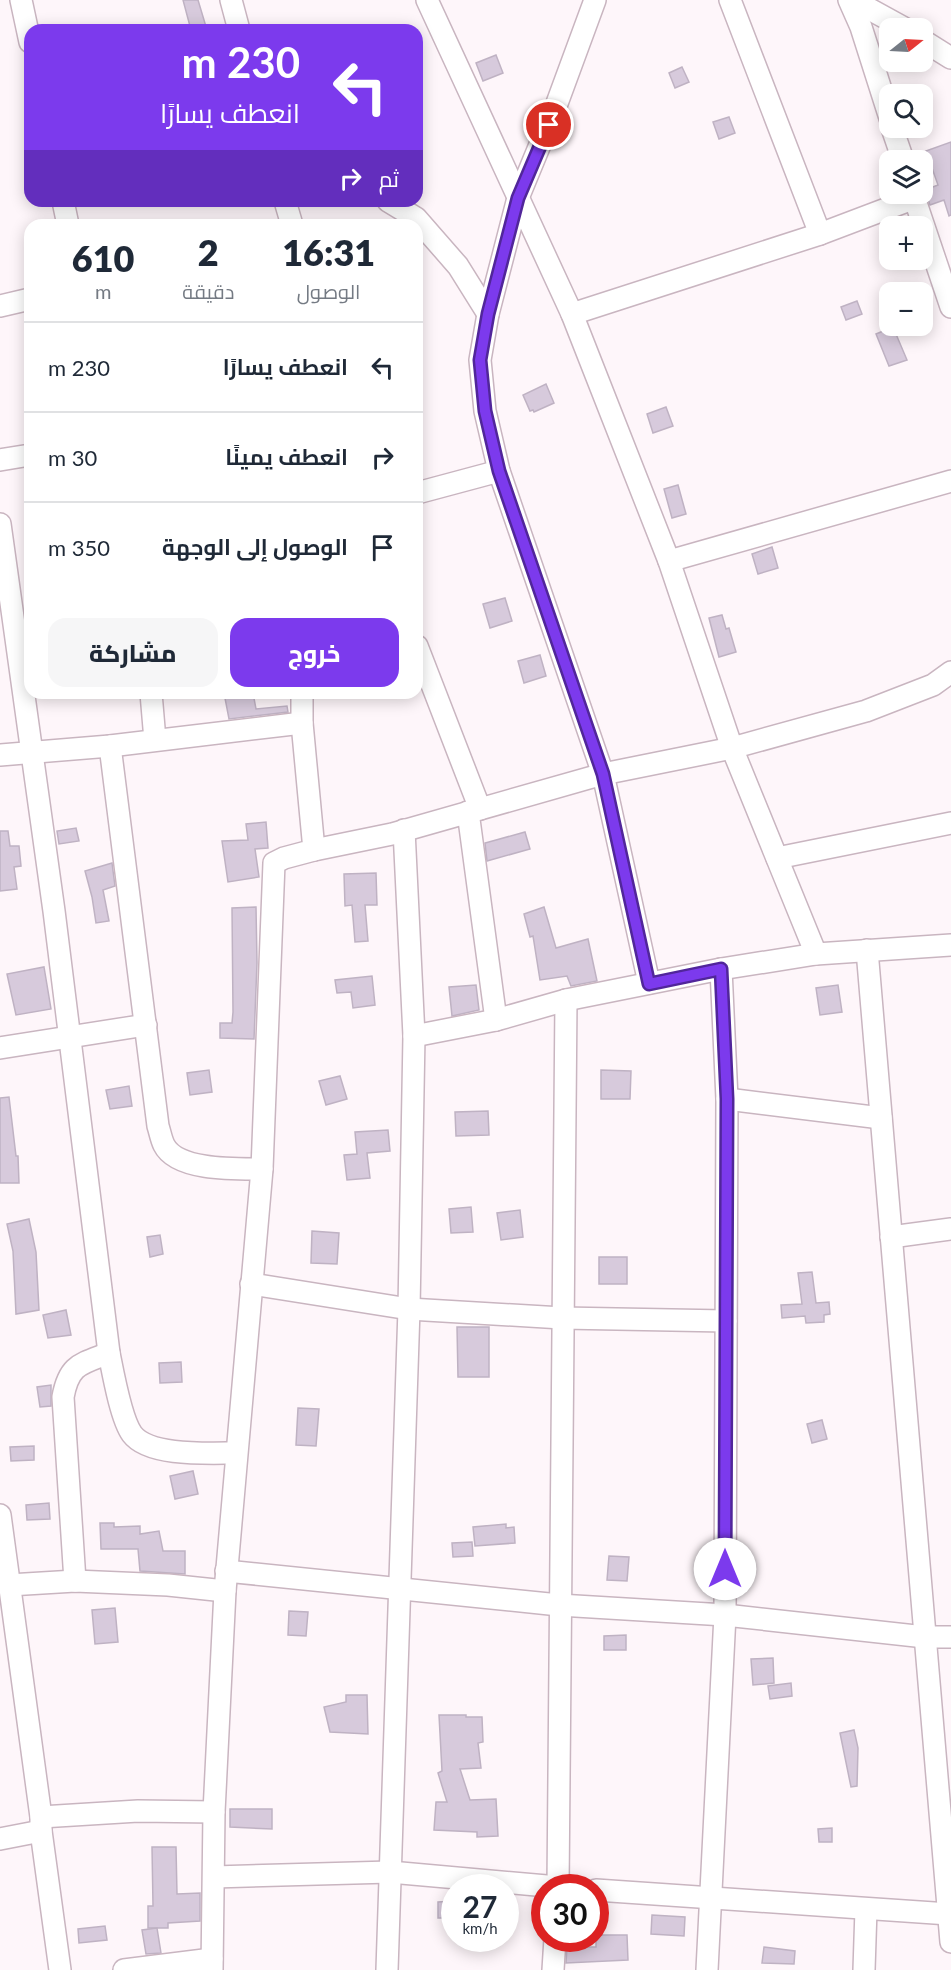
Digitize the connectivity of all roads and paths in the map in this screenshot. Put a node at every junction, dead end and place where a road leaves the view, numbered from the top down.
1 (21, 0) edge
2 (231, 0) edge
3 (428, 0) edge
4 (595, 0) edge
5 (730, 0) edge
6 (851, 0) edge
7 (885, 18) edge
8 (26, 24) edge
9 (237, 24) edge
10 (933, 47) edge
11 (951, 58) edge
12 (879, 84) edge
13 (518, 198) junction
14 (894, 204) edge
15 (917, 204) edge
16 (398, 207) edge
17 (417, 219) edge
18 (423, 226) edge
19 (820, 234) junction
20 (24, 300) edge
21 (0, 306) edge
22 (951, 307) edge
23 (488, 314) junction
24 (572, 314) junction
25 (24, 456) edge
26 (0, 460) edge
27 (499, 471) junction
28 (951, 481) edge
29 (423, 491) edge
30 (0, 524) edge
31 (669, 561) junction
32 (423, 663) edge
33 (951, 672) edge
34 (24, 695) edge
35 (25, 699) edge
36 (152, 699) edge
37 (302, 699) edge
38 (302, 723) junction
39 (155, 740) junction
40 (110, 746) junction
41 (732, 748) junction
42 (32, 752) junction
43 (0, 755) edge
44 (603, 774) junction
45 (474, 810) junction
46 (951, 823) edge
47 (404, 830) junction
48 (314, 850) junction
49 (777, 858) junction
50 (951, 945) edge
51 (867, 950) junction
52 (816, 954) junction
53 (721, 969) junction
54 (649, 984) junction
55 (566, 1000) junction
56 (496, 1020) junction
57 (146, 1025) junction
58 (414, 1036) junction
59 (69, 1037) junction
60 (0, 1048) edge
61 (727, 1099) junction
62 (881, 1118) junction
63 (261, 1169) junction
64 (951, 1229) edge
65 (891, 1237) junction
66 (251, 1284) junction
67 (410, 1308) junction
68 (562, 1318) junction
69 (726, 1321) junction
70 (109, 1353) junction
71 (236, 1453) junction
72 (0, 1515) edge
73 (3, 1564) edge
74 (75, 1581) junction
75 (225, 1581) junction
76 (9, 1585) junction
77 (399, 1588) junction
78 (559, 1605) junction
79 (725, 1615) junction
80 (926, 1637) junction
81 (951, 1637) edge
82 (214, 1812) junction
83 (41, 1824) junction
84 (0, 1839) edge
85 (390, 1872) junction
86 (558, 1874) edge
87 (214, 1877) junction
88 (531, 1885) edge
89 (609, 1891) edge
90 (710, 1899) junction
91 (866, 1909) junction
92 (949, 1914) junction
93 (951, 1942) edge
94 (554, 1952) edge
95 (212, 1964) edge
96 (60, 1970) edge
97 (124, 1970) edge
98 (387, 1970) edge
99 (553, 1970) edge
100 (707, 1970) edge
101 (864, 1970) edge

1 - 8 street
2 - 9 street
3 - 13 street
4 - 13 street
5 - 19 street
6 - 7 street
6 - 12 street
10 - 11 street
13 - 23 street
13 - 24 street
14 - 19 street
15 - 22 street
16 - 17 street
18 - 23 street
19 - 24 street
20 - 21 street
23 - 27 street
24 - 31 street
25 - 26 street
27 - 29 street
27 - 44 street
28 - 31 street
30 - 34 street
31 - 41 street
32 - 45 street
33 - 41 street
35 - 42 street
36 - 39 street
37 - 38 street
38 - 39 street
38 - 48 street
39 - 40 street
40 - 42 street
40 - 57 street
41 - 44 street
41 - 49 street
42 - 43 street
42 - 59 street
44 - 45 street
44 - 54 street
45 - 47 street
45 - 56 street
46 - 49 street
47 - 48 street
47 - 58 street
48 - 63 street
49 - 52 street
50 - 51 street
51 - 52 street
51 - 62 street
52 - 53 street
53 - 54 street
53 - 61 street
54 - 55 street
55 - 56 street
55 - 68 street
56 - 58 street
57 - 59 street
57 - 63 street
58 - 67 street
59 - 60 street
59 - 70 street
61 - 62 street
61 - 69 street
62 - 65 street
63 - 66 street
64 - 65 street
65 - 80 street
66 - 67 street
66 - 71 street
67 - 68 street
67 - 77 street
68 - 69 street
68 - 78 street
69 - 79 street
70 - 71 street
70 - 74 street
71 - 75 street
72 - 73 street
73 - 76 street
74 - 75 street
74 - 76 street
75 - 77 street
75 - 82 street
76 - 83 street
77 - 78 street
77 - 85 street
78 - 79 street
78 - 86 street
79 - 80 street
79 - 90 street
80 - 81 street
80 - 92 street
82 - 83 street
82 - 87 street
83 - 84 street
83 - 96 street
85 - 87 street
85 - 88 street
85 - 98 street
87 - 95 street
89 - 90 street
90 - 91 street
90 - 100 street
91 - 92 street
91 - 101 street
92 - 93 street
94 - 99 street
95 - 97 street

